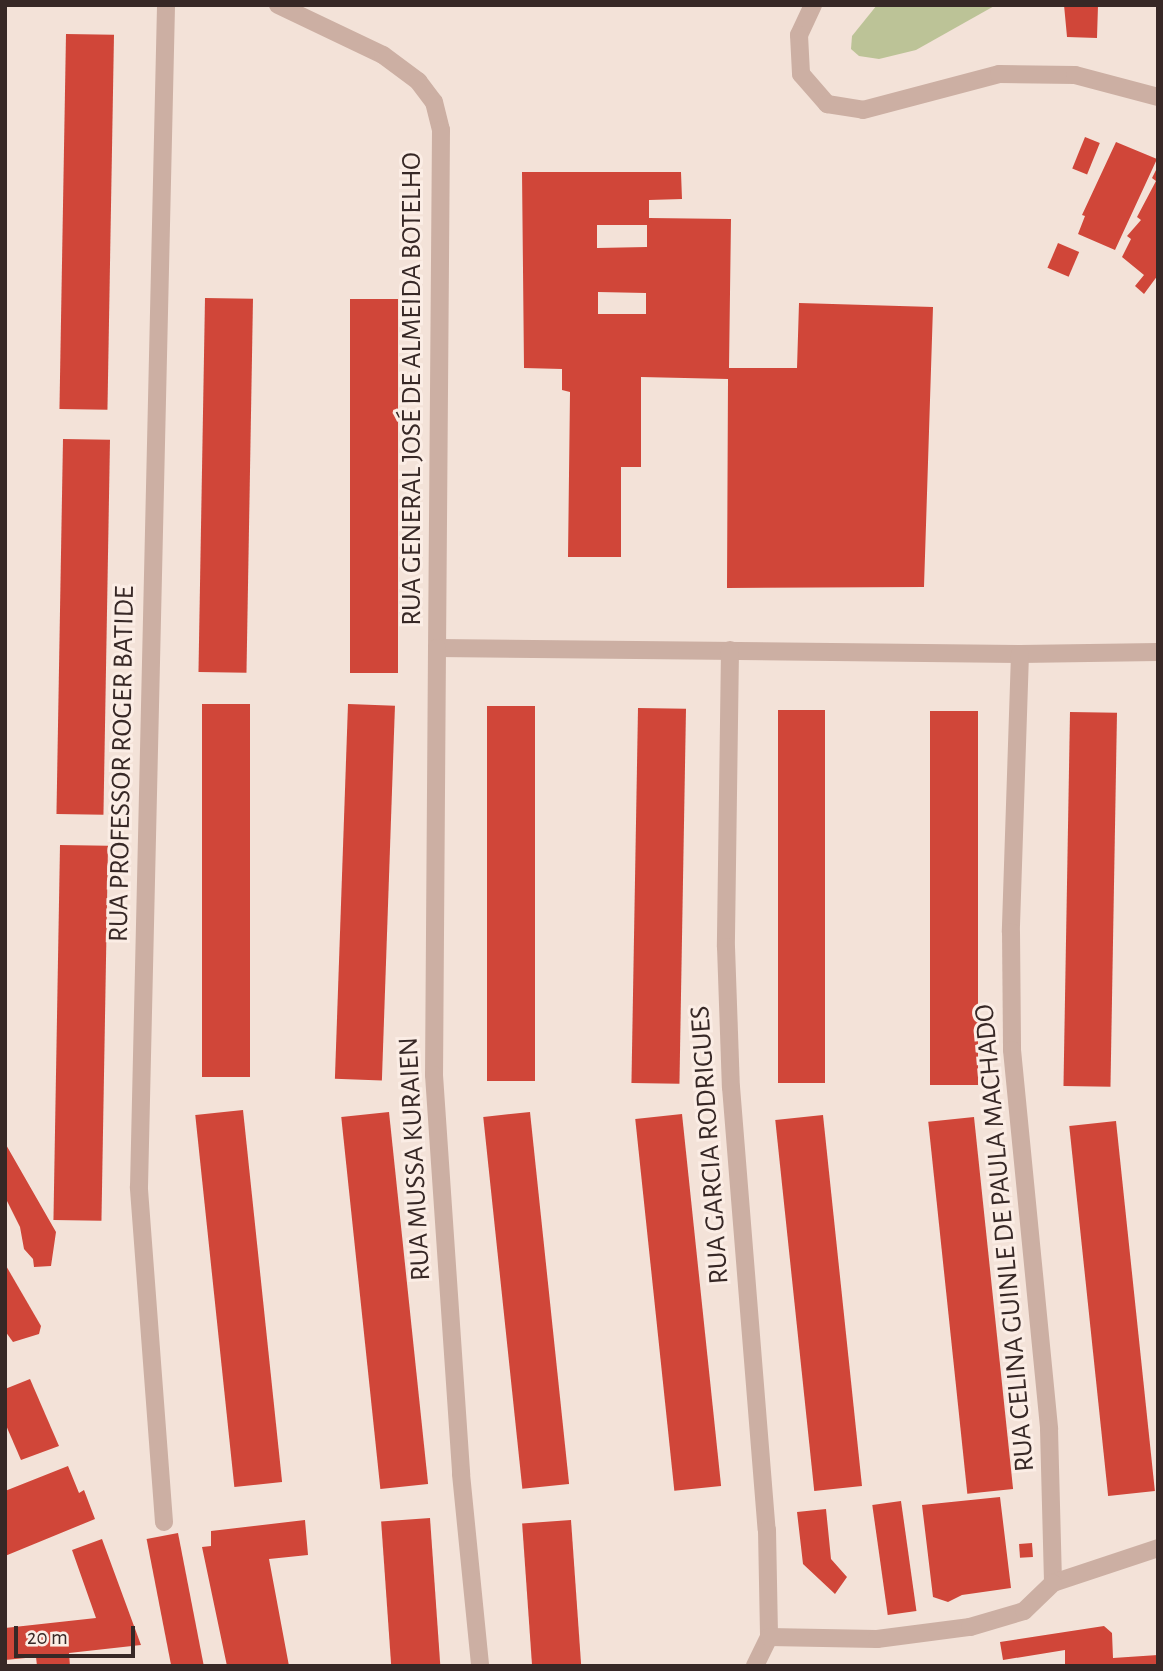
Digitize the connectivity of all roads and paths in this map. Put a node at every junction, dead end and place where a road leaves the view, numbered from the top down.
1 (166, 5) edge
2 (278, 5) edge
3 (813, 5) edge
4 (1158, 97) edge
5 (437, 648) junction
6 (730, 650) junction
7 (1158, 652) edge
8 (1020, 654) junction
9 (164, 1522) dead end
10 (1158, 1548) edge
11 (1053, 1583) junction
12 (769, 1637) junction
13 (481, 1666) edge
14 (755, 1666) edge

1 - 9 street, RUA PROFESSOR ROGER BATIDE
2 - 5 street, RUA GENERAL JOSÉ DE ALMEIDA BOTELHO
3 - 4 street
5 - 6 street, RUA GENERAL JOSÉ DE ALMEIDA BOTELHO
5 - 13 street, RUA MUSSA KURAIEN
6 - 8 street, RUA GENERAL JOSÉ DE ALMEIDA BOTELHO
6 - 12 street, RUA GARCIA RODRIGUES
7 - 8 street, RUA GENERAL JOSÉ DE ALMEIDA BOTELHO
8 - 11 street, RUA CELINA GUINLE DE PAULA MACHADO
10 - 11 street
11 - 12 street
12 - 14 street

